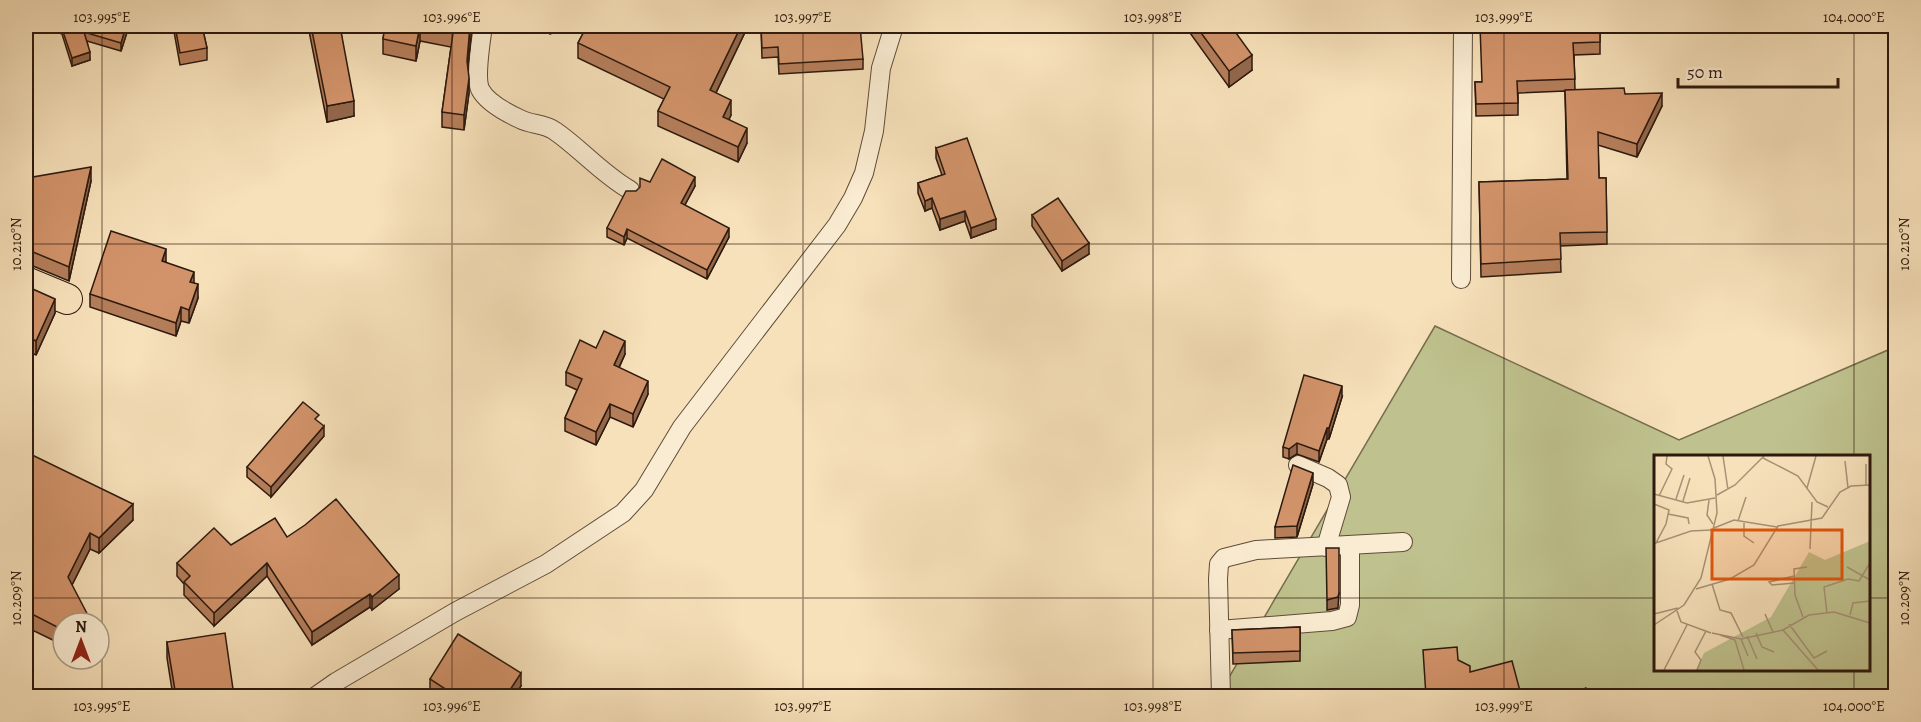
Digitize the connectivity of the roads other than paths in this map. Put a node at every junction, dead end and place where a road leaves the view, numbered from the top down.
1 (483, 26) edge
2 (894, 26) edge
3 (1463, 26) edge
4 (630, 190) edge
5 (1461, 279) dead end
6 (26, 282) edge
7 (67, 298) dead end
8 (1298, 465) edge
9 (1403, 542) dead end
10 (1350, 545) junction
11 (1326, 546) junction
12 (1219, 630) junction
13 (316, 696) edge
14 (1221, 696) edge

1 - 4 street
2 - 13 street
3 - 5 street
6 - 7 main road
8 - 11 street
9 - 10 street
10 - 11 street
10 - 12 street
11 - 12 street
12 - 14 street

